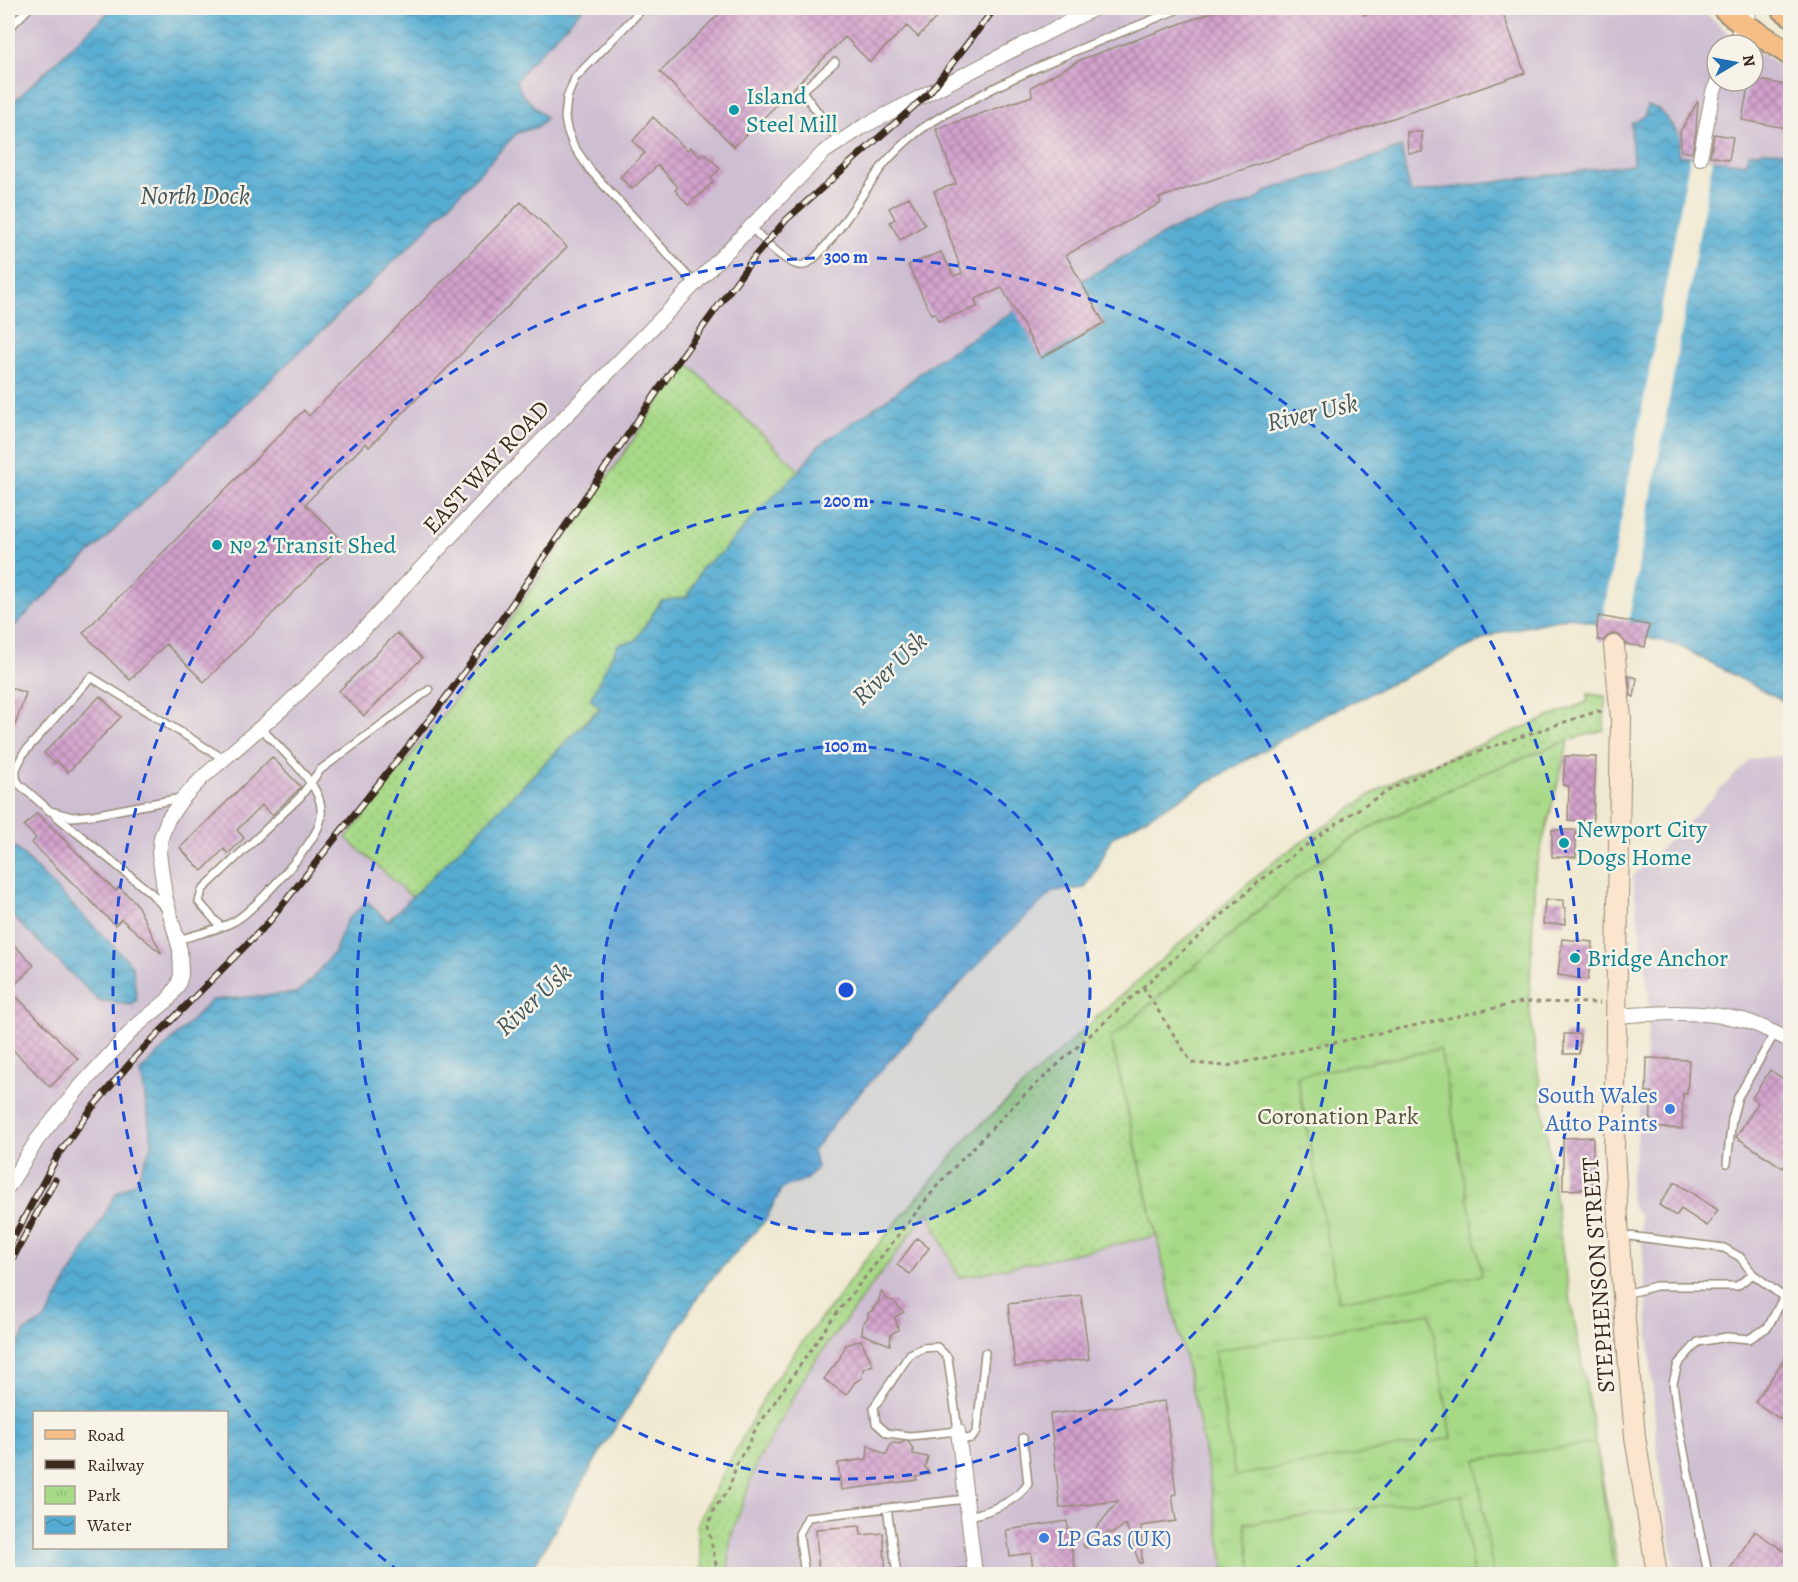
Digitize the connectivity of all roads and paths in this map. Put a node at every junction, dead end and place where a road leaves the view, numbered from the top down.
1 (29, 8) edge
2 (643, 8) edge
3 (1095, 8) edge
4 (1181, 8) edge
5 (1724, 8) edge
6 (1782, 8) edge
7 (1791, 14) edge
8 (1747, 16) edge
9 (8, 29) edge
10 (1739, 33) edge
11 (1791, 54) edge
12 (835, 63) dead end
13 (1713, 93) edge
14 (839, 141) junction
15 (1700, 158) dead end
16 (750, 226) junction
17 (694, 283) junction
18 (1614, 646) dead end
19 (429, 690) dead end
20 (1621, 718) junction
21 (260, 727) junction
22 (224, 759) junction
23 (311, 782) junction
24 (183, 798) junction
25 (50, 811) junction
26 (171, 915) junction
27 (220, 926) junction
28 (178, 940) junction
29 (1143, 987) junction
30 (1617, 1010) junction
31 (1775, 1033) junction
32 (1791, 1040) edge
33 (1727, 1163) dead end
34 (8, 1187) edge
35 (1619, 1235) junction
36 (1753, 1274) junction
37 (1623, 1294) junction
38 (1784, 1298) junction
39 (1791, 1302) edge
40 (985, 1353) dead end
41 (958, 1435) junction
42 (1023, 1438) dead end
43 (966, 1499) junction
44 (887, 1508) junction
45 (968, 1516) junction
46 (975, 1573) edge
47 (718, 1575) edge
48 (805, 1575) edge
49 (897, 1575) edge
50 (950, 1575) edge
51 (1657, 1575) edge
52 (1708, 1575) edge

1 - 9 lane
2 - 17 lane
3 - 14 street, EAST WAY ROAD
4 - 16 lane
5 - 8 main road
6 - 7 main road
8 - 10 street
8 - 11 main road
12 - 14 lane
13 - 15 street
14 - 16 street, EAST WAY ROAD
16 - 17 street, EAST WAY ROAD
17 - 21 street, EAST WAY ROAD
18 - 20 street, STEPHENSON STREET
19 - 23 lane
20 - 29 path
20 - 30 street, STEPHENSON STREET
21 - 22 street, EAST WAY ROAD
21 - 23 lane
22 - 24 street, EAST WAY ROAD
22 - 25 lane
23 - 27 lane
23 - 27 lane
24 - 25 lane
24 - 26 street, EAST WAY ROAD
25 - 26 lane
26 - 28 street, EAST WAY ROAD
27 - 28 lane
28 - 34 street, EAST WAY ROAD
29 - 30 path
29 - 47 path
30 - 31 street
30 - 35 street, STEPHENSON STREET
31 - 32 street
31 - 33 lane
35 - 36 lane
35 - 37 street, STEPHENSON STREET
36 - 37 lane
36 - 38 lane
37 - 51 street, STEPHENSON STREET
38 - 39 lane
38 - 52 lane
40 - 41 lane
41 - 41 lane
41 - 43 street
42 - 45 lane
43 - 44 lane
43 - 45 street
44 - 48 lane
44 - 49 lane
45 - 46 street
46 - 50 lane

